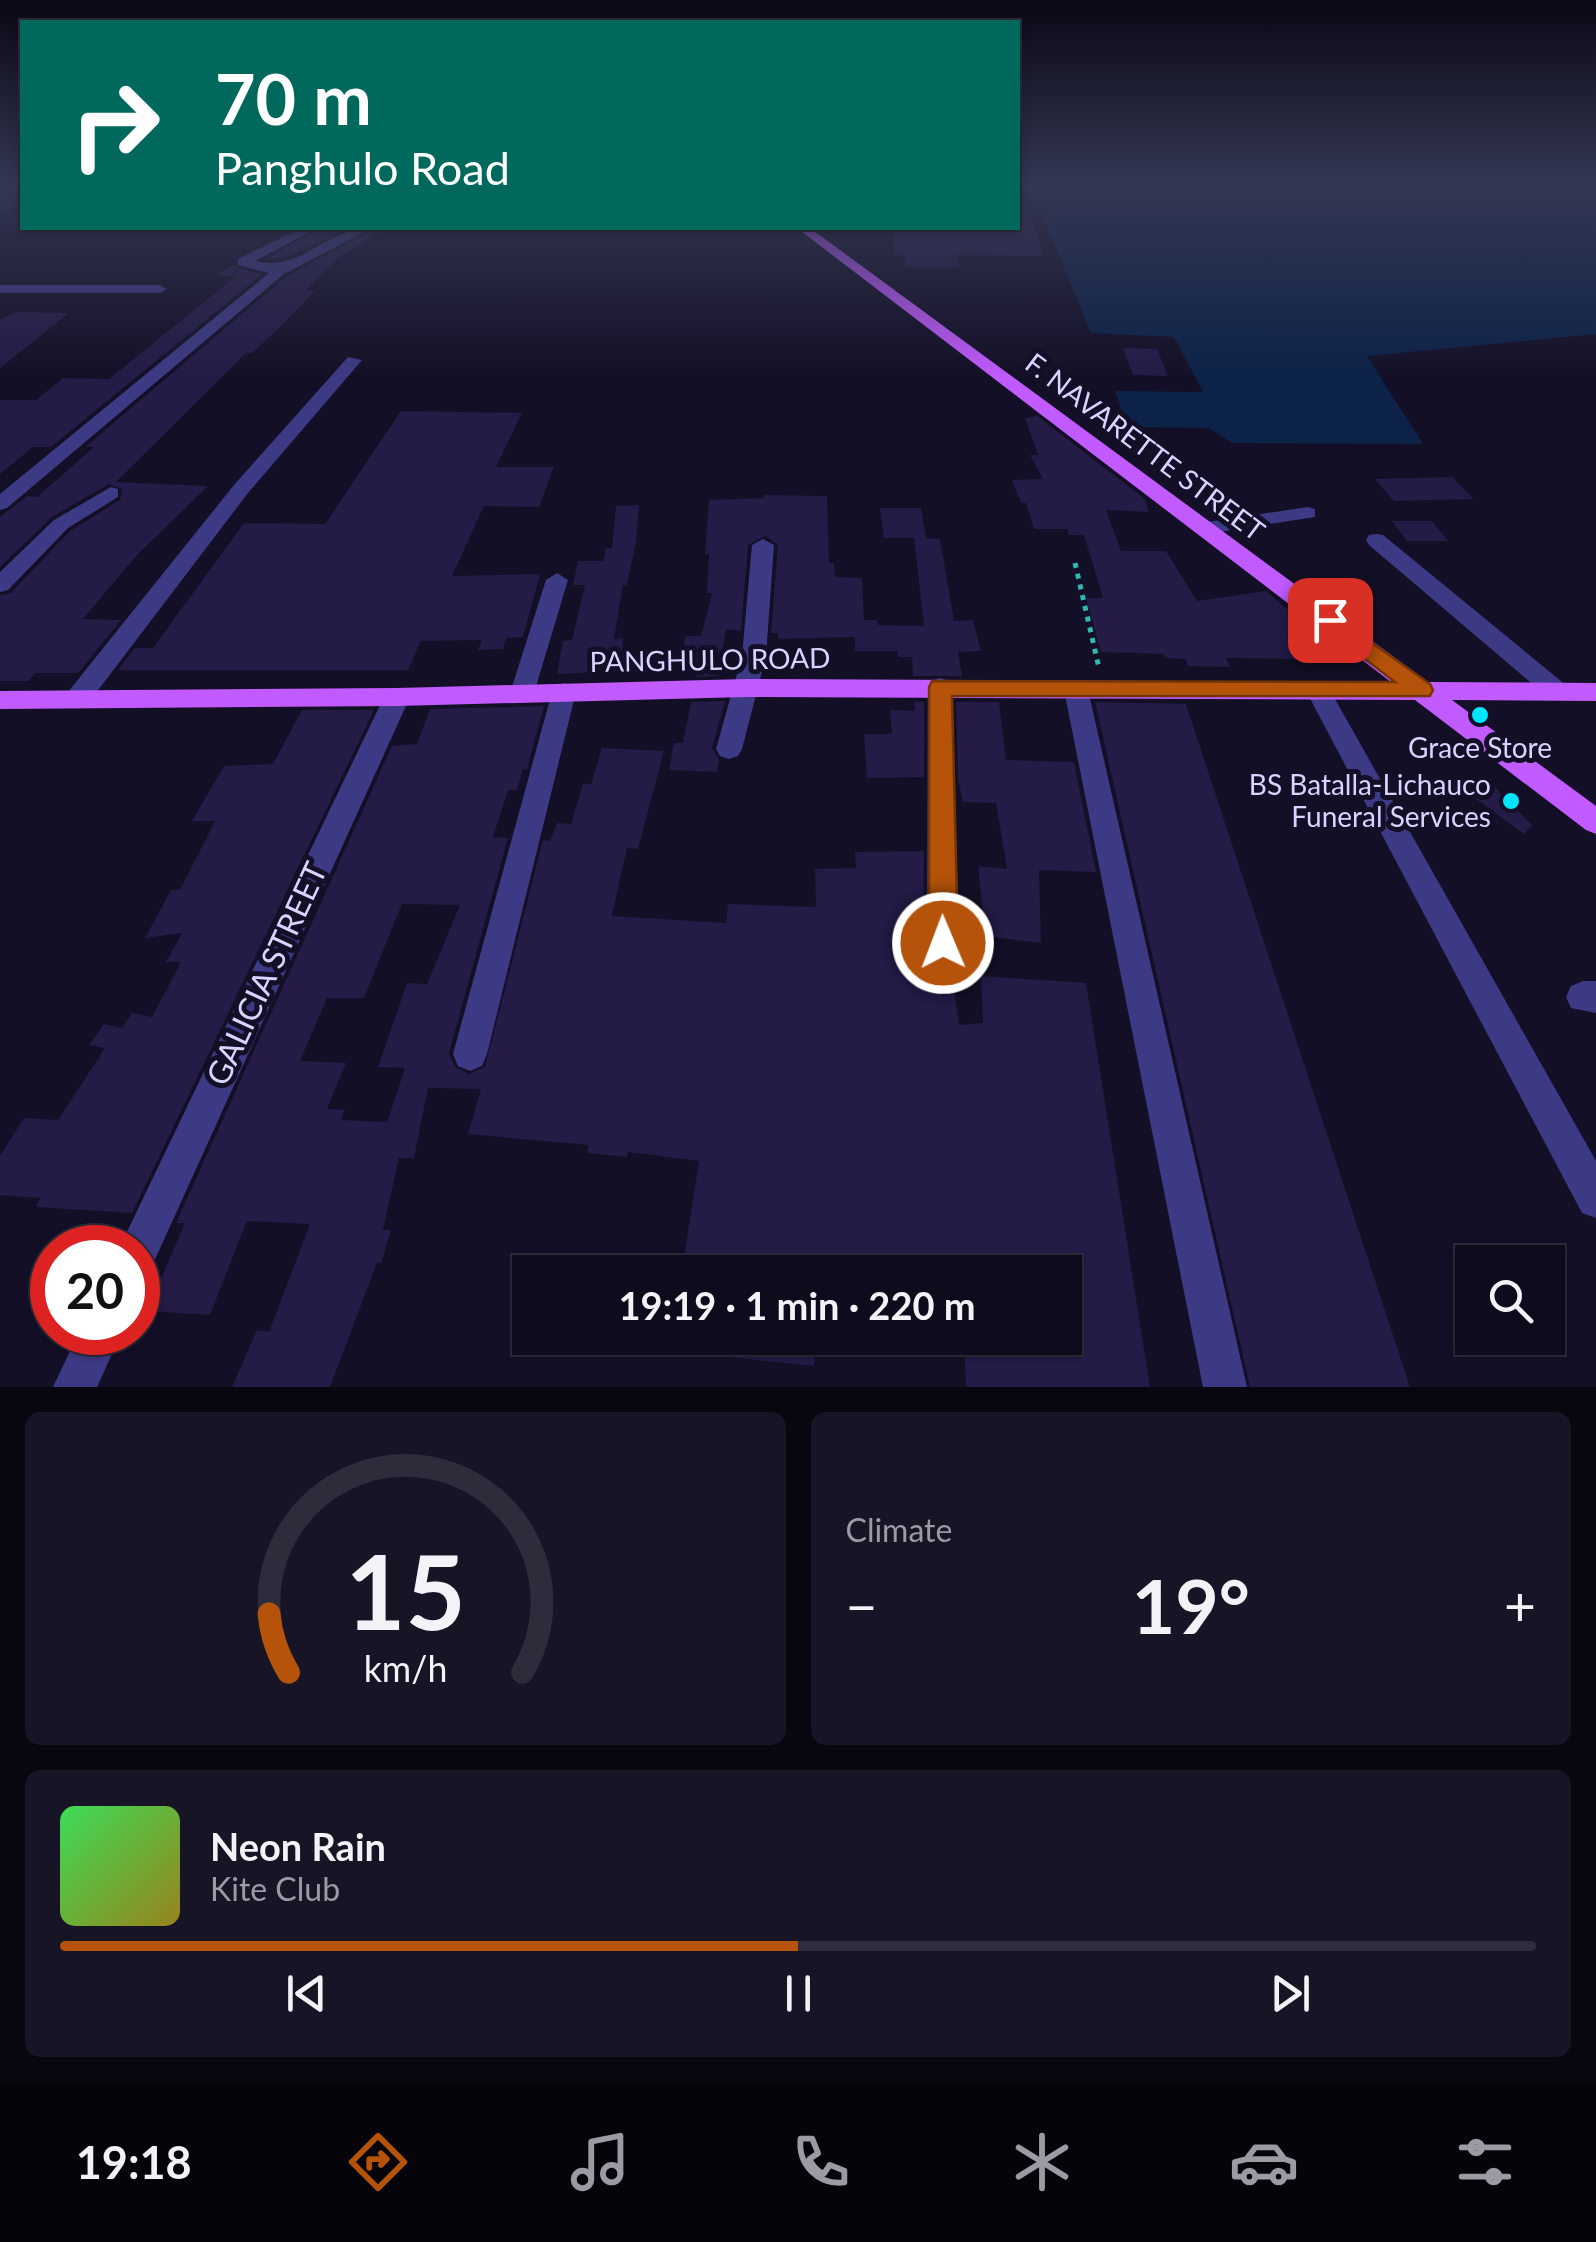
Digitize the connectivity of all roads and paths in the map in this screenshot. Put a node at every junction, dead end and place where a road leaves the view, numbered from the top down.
1 (270, 249) edge
2 (325, 249) edge
3 (831, 249) edge
4 (280, 271) junction
5 (0, 289) edge
6 (160, 289) dead end
7 (354, 360) dead end
8 (112, 492) dead end
9 (0, 504) edge
10 (1308, 514) dead end
11 (1206, 528) junction
12 (1376, 540) dead end
13 (763, 544) dead end
14 (1075, 564) dead end
15 (557, 580) dead end
16 (0, 585) edge
17 (940, 687) junction
18 (746, 688) junction
19 (1090, 690) junction
20 (1422, 690) junction
21 (1318, 691) junction
22 (564, 692) junction
23 (1558, 692) junction
24 (1596, 692) edge
25 (522, 693) junction
26 (398, 697) junction
27 (77, 698) junction
28 (0, 700) edge
29 (729, 749) dead end
30 (1596, 822) edge
31 (943, 943) dead end
32 (470, 1054) dead end
33 (1596, 1199) edge
34 (151, 1225) edge
35 (90, 1355) edge
36 (76, 1387) edge
37 (1225, 1387) edge

1 - 4 street
2 - 4 street
3 - 11 main road, F. NAVARETTE STREET
4 - 9 street
5 - 6 street
7 - 27 street
8 - 16 street
10 - 11 street
11 - 20 main road, F. NAVARETTE STREET
12 - 23 street
13 - 18 street
14 - 19 path
15 - 25 street
17 - 18 main road, PANGHULO ROAD
17 - 19 main road, PANGHULO ROAD
17 - 31 street
18 - 22 main road, PANGHULO ROAD
18 - 29 street
19 - 21 main road, PANGHULO ROAD
19 - 37 street
20 - 21 main road, PANGHULO ROAD
20 - 23 main road, PANGHULO ROAD
20 - 30 main road, F. NAVARETTE STREET
21 - 33 street
22 - 25 main road, PANGHULO ROAD
22 - 32 street
23 - 24 main road, PANGHULO ROAD
25 - 26 main road, PANGHULO ROAD
26 - 27 main road, PANGHULO ROAD
26 - 34 street, GALICIA STREET
27 - 28 main road, PANGHULO ROAD
35 - 36 street

